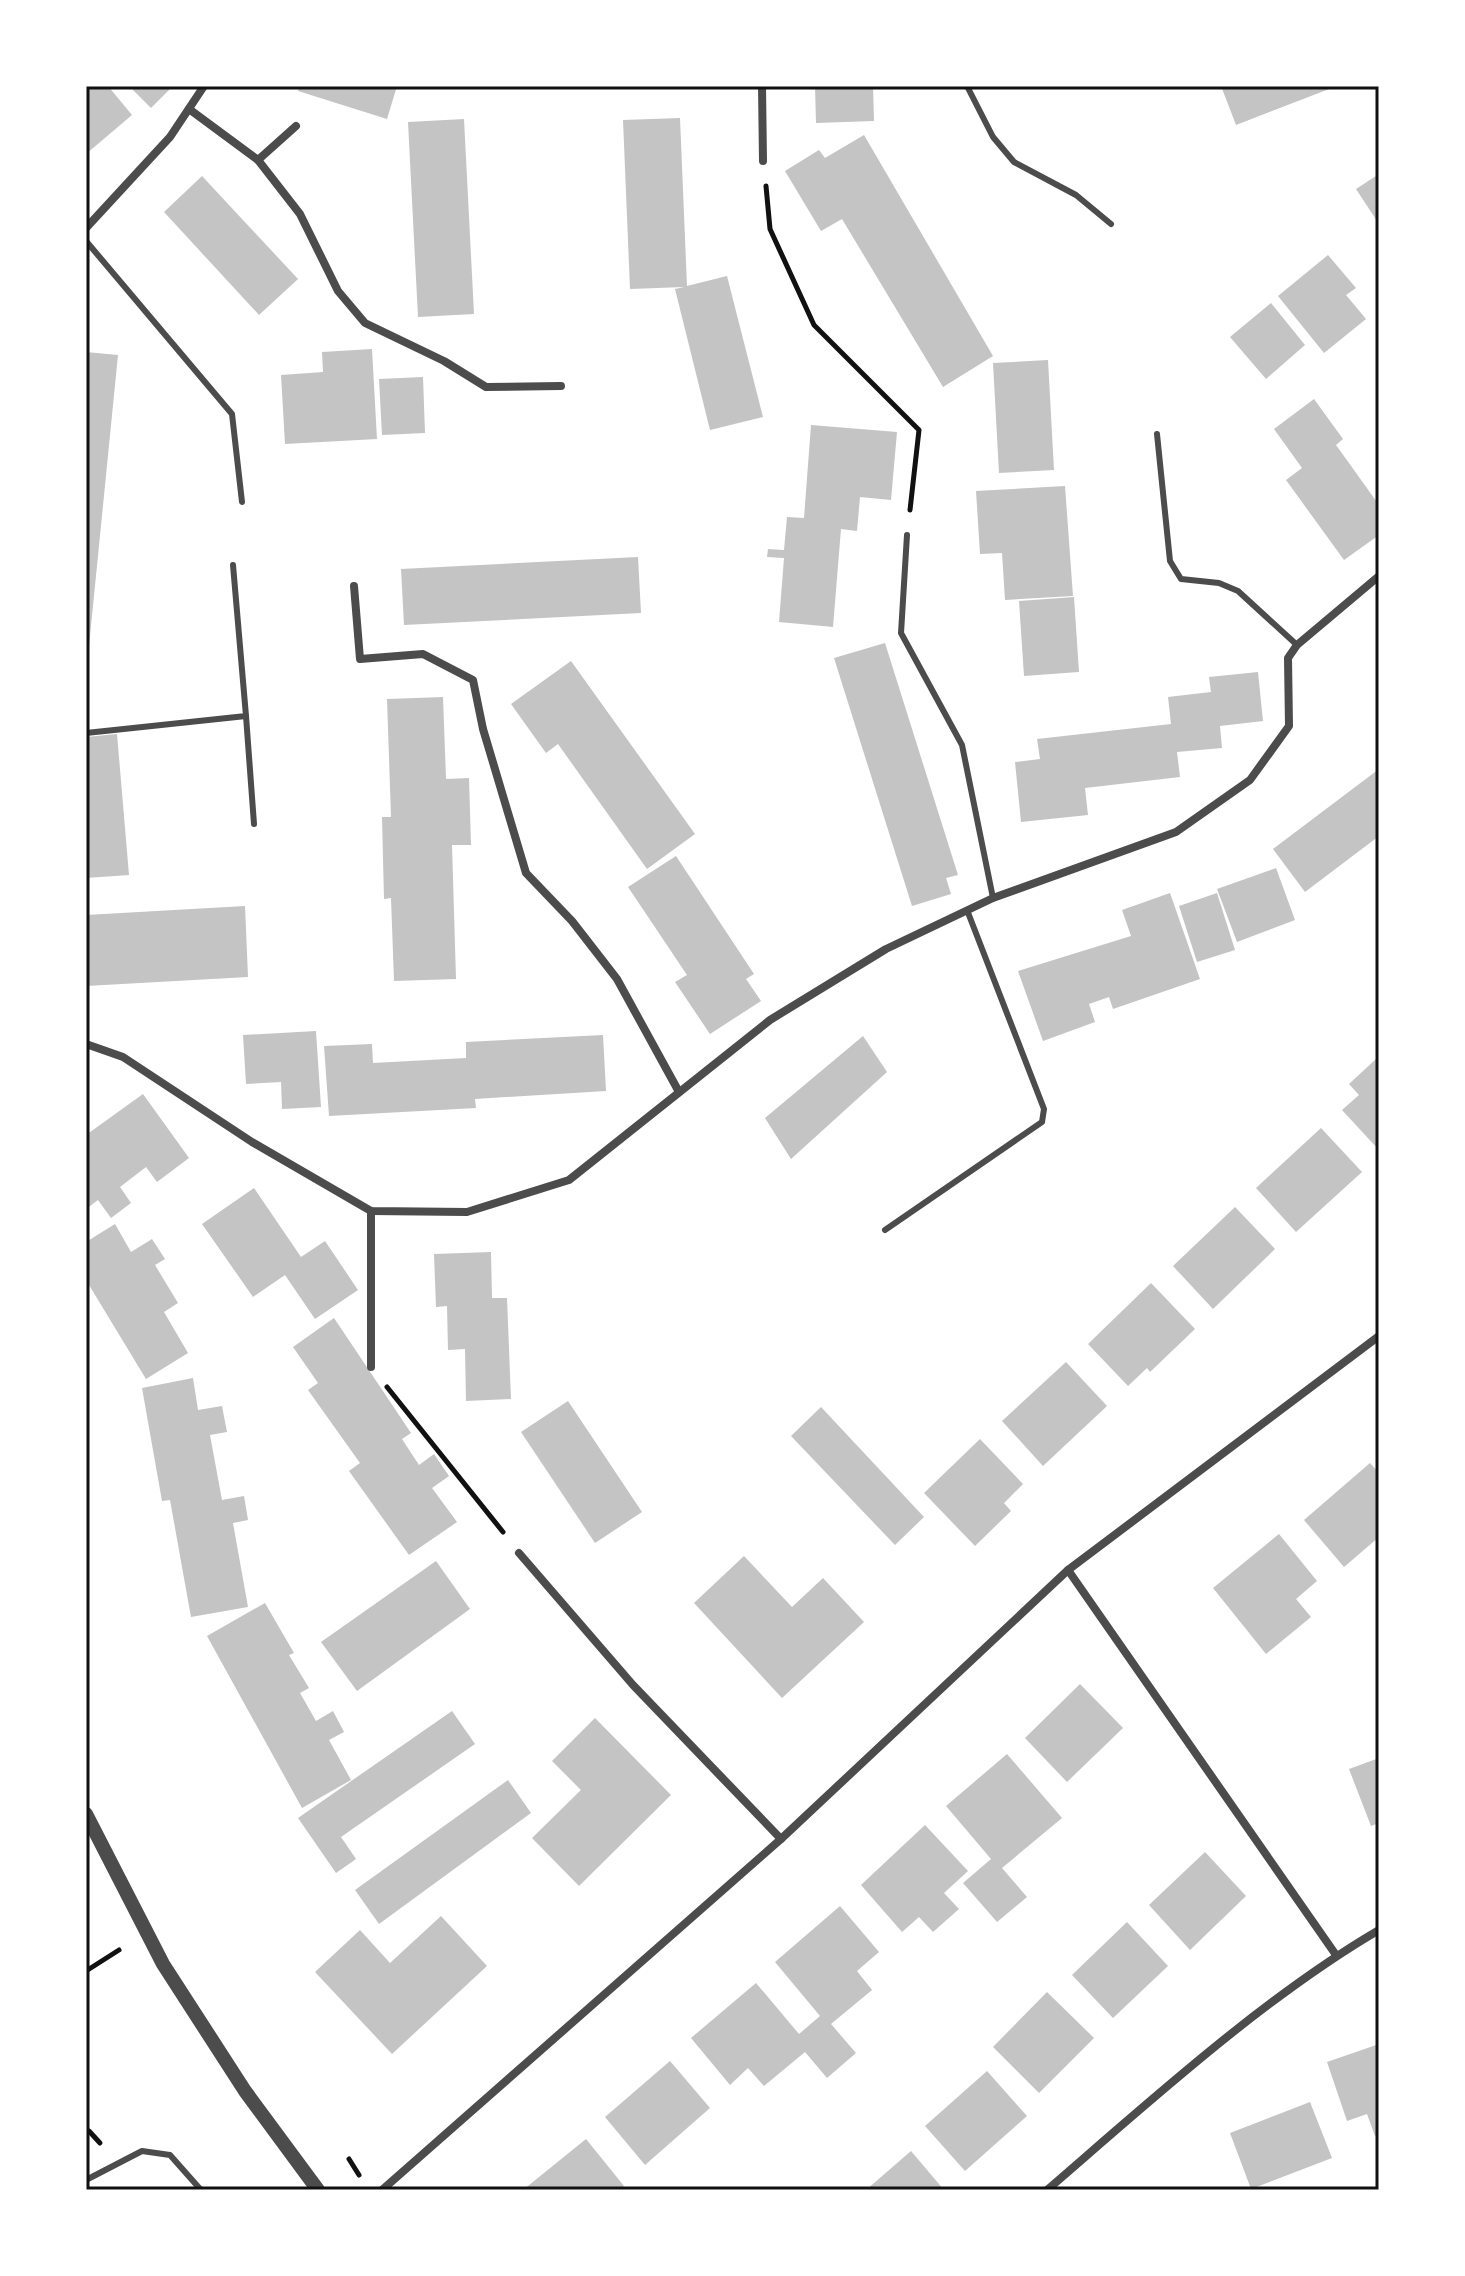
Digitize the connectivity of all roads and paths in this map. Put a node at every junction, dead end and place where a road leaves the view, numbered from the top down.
1 (204, 86) edge
2 (762, 86) edge
3 (967, 86) edge
4 (189, 109) junction
5 (296, 126) dead end
6 (258, 160) junction
7 (763, 161) joint
8 (1111, 224) dead end
9 (86, 228) edge
10 (86, 241) edge
11 (561, 386) dead end
12 (1157, 434) dead end
13 (242, 502) dead end
14 (907, 535) joint
15 (233, 565) dead end
16 (1379, 576) edge
17 (354, 586) dead end
18 (1297, 645) junction
19 (246, 716) junction
20 (86, 733) edge
21 (254, 824) dead end
22 (993, 898) junction
23 (967, 910) junction
24 (86, 1044) edge
25 (679, 1092) junction
26 (371, 1211) junction
27 (885, 1230) dead end
28 (1379, 1336) edge
29 (371, 1367) joint
30 (519, 1553) joint
31 (1068, 1570) junction
32 (86, 1814) edge
33 (781, 1839) junction
34 (1379, 1930) edge
35 (119, 1950) dead end
36 (1336, 1955) junction
37 (86, 1971) edge
38 (86, 2180) edge
39 (201, 2190) edge
40 (318, 2190) edge
41 (382, 2190) edge
42 (1047, 2190) edge

1 - 4 street
2 - 7 street
3 - 8 lane
4 - 6 street
4 - 9 street
5 - 6 street
6 - 11 street
7 - 14 path
10 - 13 lane
12 - 18 lane
14 - 22 lane
15 - 19 lane
16 - 18 street
17 - 25 street
18 - 22 street
19 - 20 lane
19 - 21 lane
22 - 23 street
23 - 25 street
23 - 27 lane
24 - 26 street
25 - 26 street
26 - 29 street
28 - 31 street
29 - 30 path
30 - 33 street
31 - 33 street
31 - 36 street
32 - 40 street
33 - 41 street
34 - 36 street
35 - 37 path
36 - 42 street
38 - 39 lane

